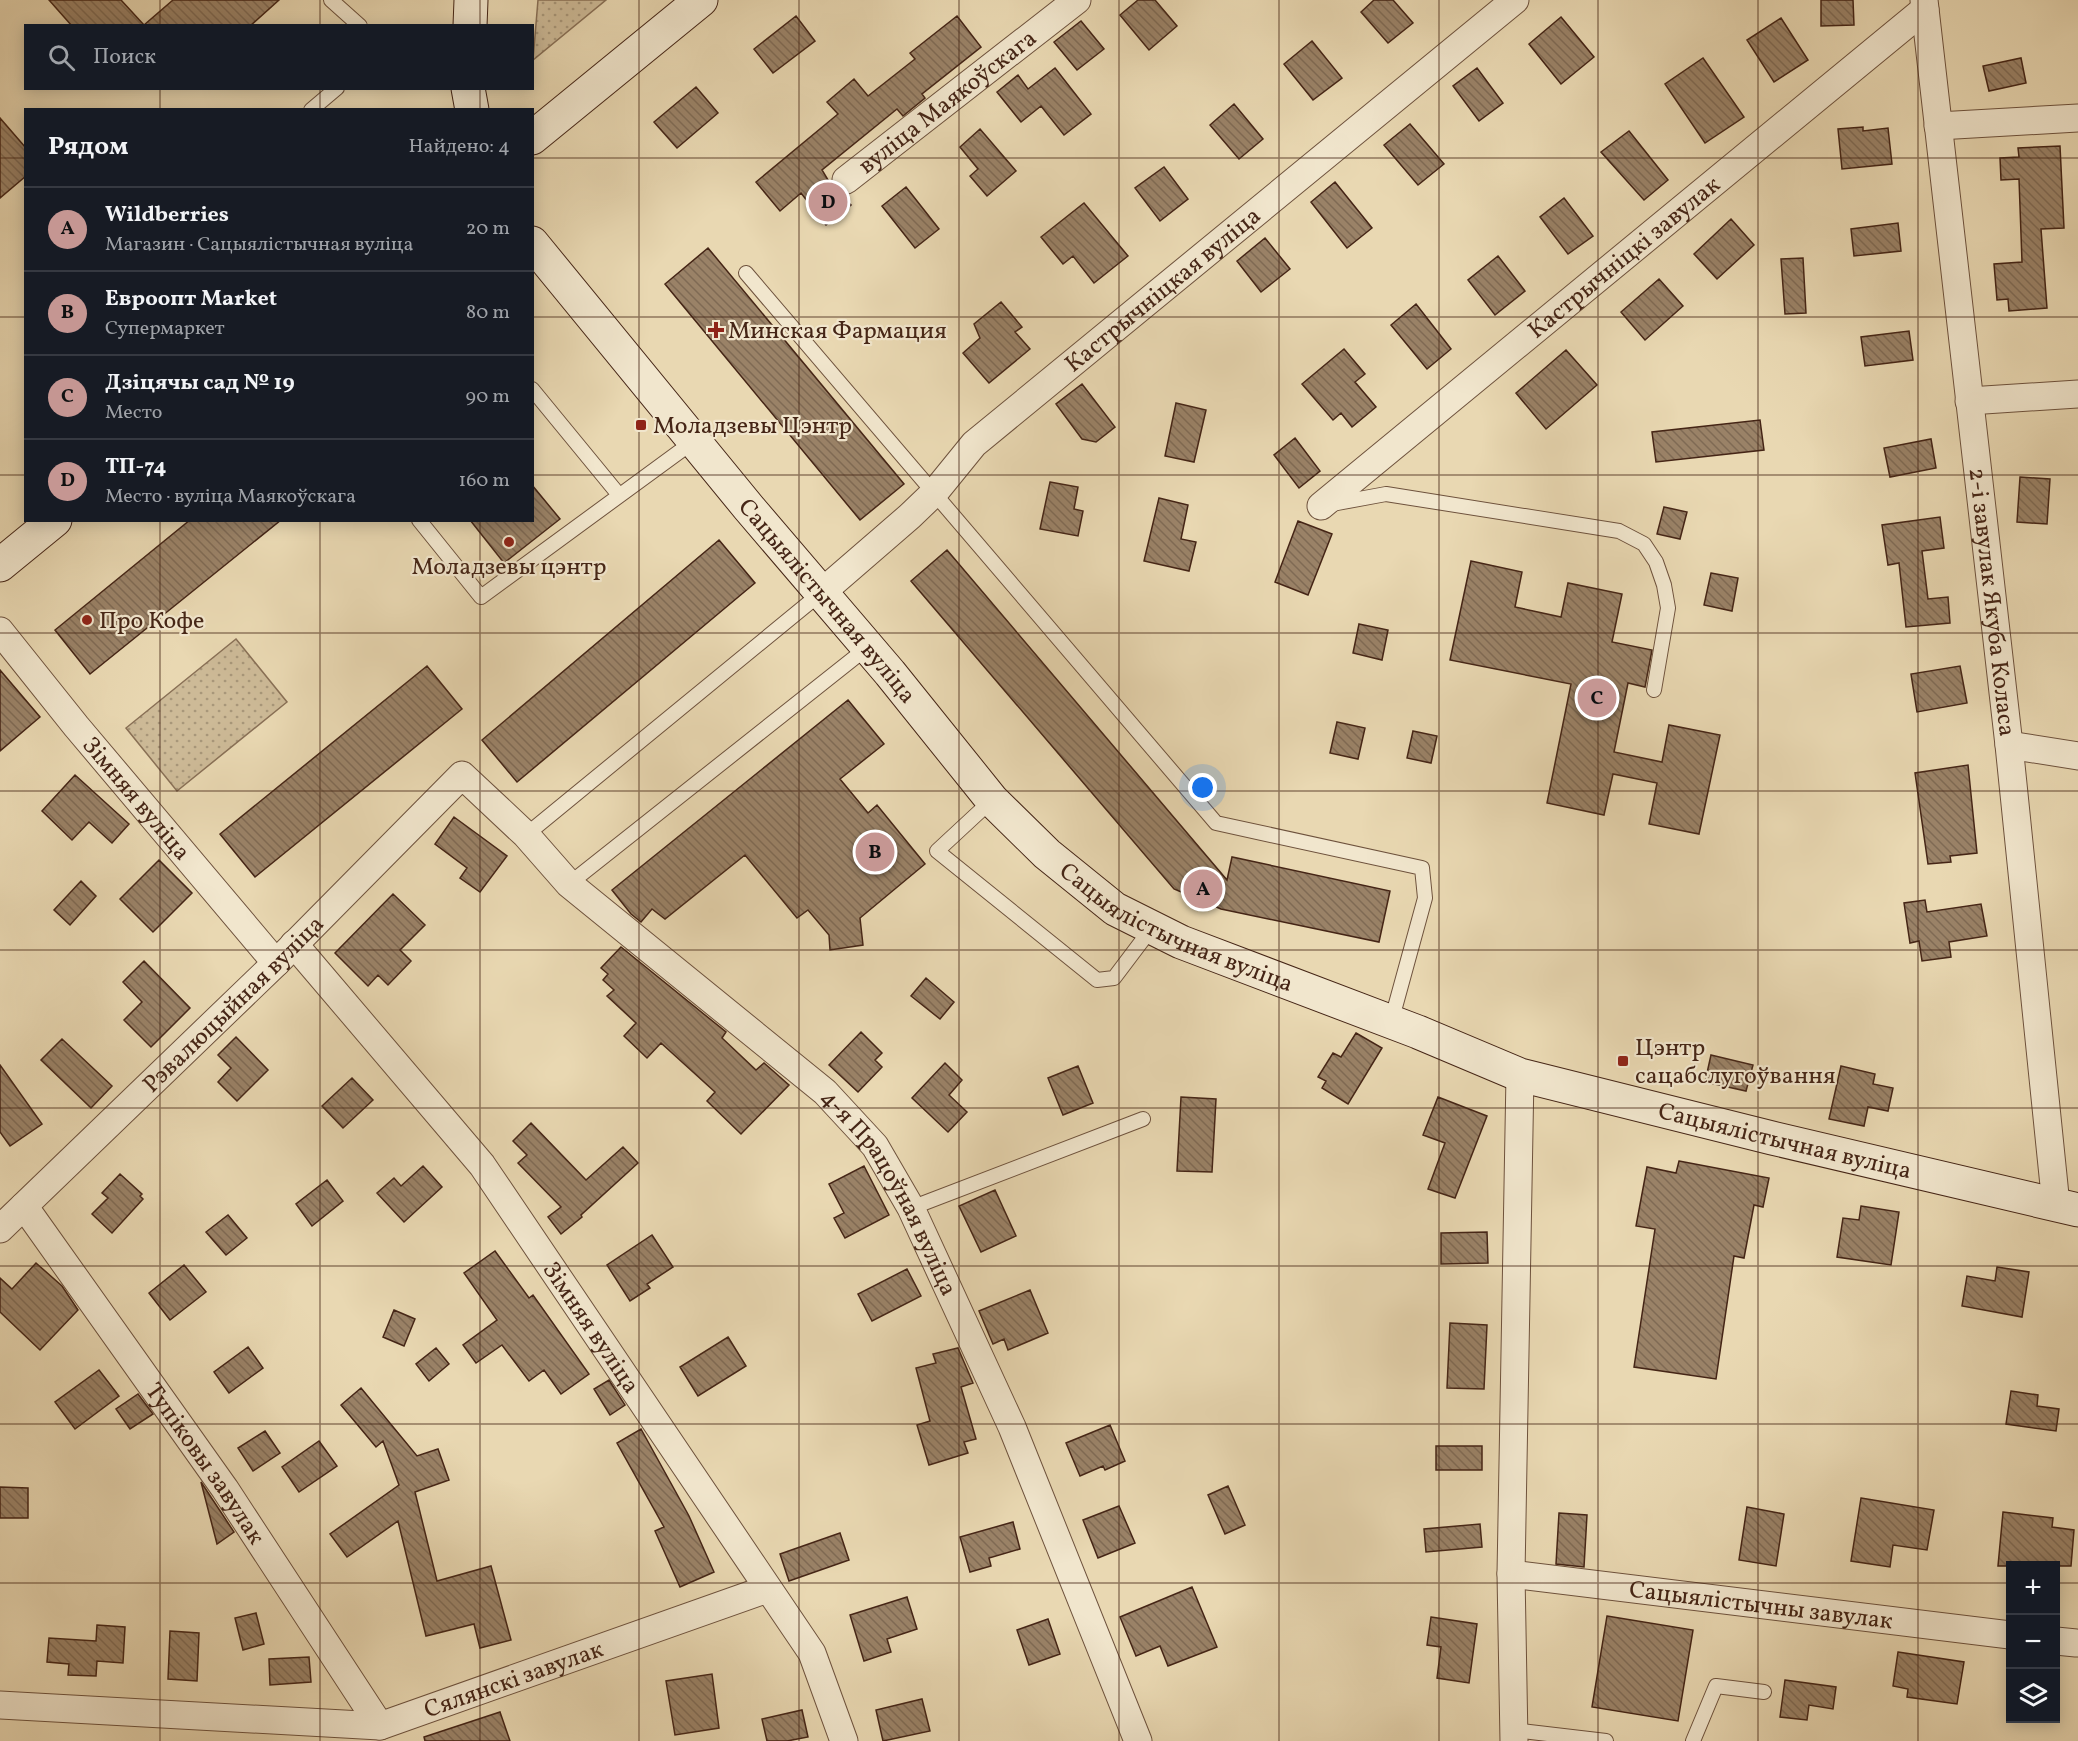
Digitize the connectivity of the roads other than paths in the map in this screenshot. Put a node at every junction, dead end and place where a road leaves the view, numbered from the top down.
1 (331, 0) edge
2 (471, 0) edge
3 (701, 0) edge
4 (1077, 0) edge
5 (1515, 0) edge
6 (1924, 4) edge
7 (358, 24) edge
8 (470, 24) edge
9 (335, 90) edge
10 (468, 90) edge
11 (313, 108) edge
12 (472, 108) edge
13 (2078, 118) edge
14 (1938, 126) junction
15 (534, 136) edge
16 (846, 180) dead end
17 (534, 245) edge
18 (746, 273) dead end
19 (534, 391) edge
20 (2078, 394) edge
21 (1969, 401) junction
22 (694, 441) junction
23 (935, 492) junction
24 (619, 495) junction
25 (1321, 506) joint
26 (53, 522) edge
27 (421, 522) edge
28 (0, 565) edge
29 (821, 593) junction
30 (0, 631) edge
31 (868, 647) junction
32 (1654, 690) dead end
33 (2009, 745) junction
34 (2078, 756) edge
35 (462, 775) joint
36 (992, 800) junction
37 (526, 835) junction
38 (569, 884) junction
39 (1151, 928) junction
40 (285, 953) junction
41 (1391, 1022) junction
42 (1520, 1075) junction
43 (1143, 1119) dead end
44 (24, 1206) junction
45 (2067, 1207) edge
46 (912, 1208) junction
47 (0, 1229) edge
48 (1511, 1574) junction
49 (767, 1588) junction
50 (2006, 1635) edge
51 (1764, 1692) dead end
52 (0, 1705) edge
53 (380, 1726) junction
54 (1514, 1736) edge
55 (844, 1741) edge
56 (1138, 1741) edge
57 (1606, 1741) edge
58 (1693, 1741) edge

1 - 7 lane
2 - 8 main road
3 - 15 main road
4 - 16 street, вуліца Маякоўскага
5 - 23 street, Кастрычніцкая вуліца
6 - 14 street, 2-і завулак Якуба Коласа
6 - 25 street, Кастрычніцкі завулак
9 - 11 lane
10 - 12 main road
13 - 14 street
14 - 21 street, 2-і завулак Якуба Коласа
17 - 22 main road, Сацыялістычная вуліца
18 - 23 lane
19 - 24 lane
20 - 21 street
21 - 33 street, 2-і завулак Якуба Коласа
22 - 24 lane
22 - 29 main road, Сацыялістычная вуліца
23 - 29 street, Кастрычніцкая вуліца
23 - 41 lane
24 - 27 lane
25 - 32 lane
26 - 28 main road
29 - 31 main road, Сацыялістычная вуліца
29 - 37 lane
30 - 40 street, Зімняя вуліца
31 - 36 main road, Сацыялістычная вуліца
31 - 38 lane
33 - 34 street
33 - 45 street, 2-і завулак Якуба Коласа
35 - 37 street, 4-я Працоўная вуліца
35 - 40 street, Рэвалюцыйная вуліца
36 - 39 main road, Сацыялістычная вуліца
36 - 39 lane
37 - 38 street, 4-я Працоўная вуліца
38 - 46 street, 4-я Працоўная вуліца
39 - 41 main road, Сацыялістычная вуліца
40 - 44 street, Рэвалюцыйная вуліца
40 - 49 street, Зімняя вуліца
41 - 42 main road, Сацыялістычная вуліца
42 - 45 main road, Сацыялістычная вуліца
42 - 48 street
43 - 46 lane
44 - 47 street, Рэвалюцыйная вуліца
44 - 53 street, Тупіковы завулак
46 - 56 street, 4-я Працоўная вуліца
48 - 50 street, Сацыялістычны завулак
48 - 54 street
49 - 53 street, Сялянскі завулак
49 - 55 street, Зімняя вуліца
51 - 58 lane
52 - 53 street, Сялянскі завулак
54 - 57 lane

